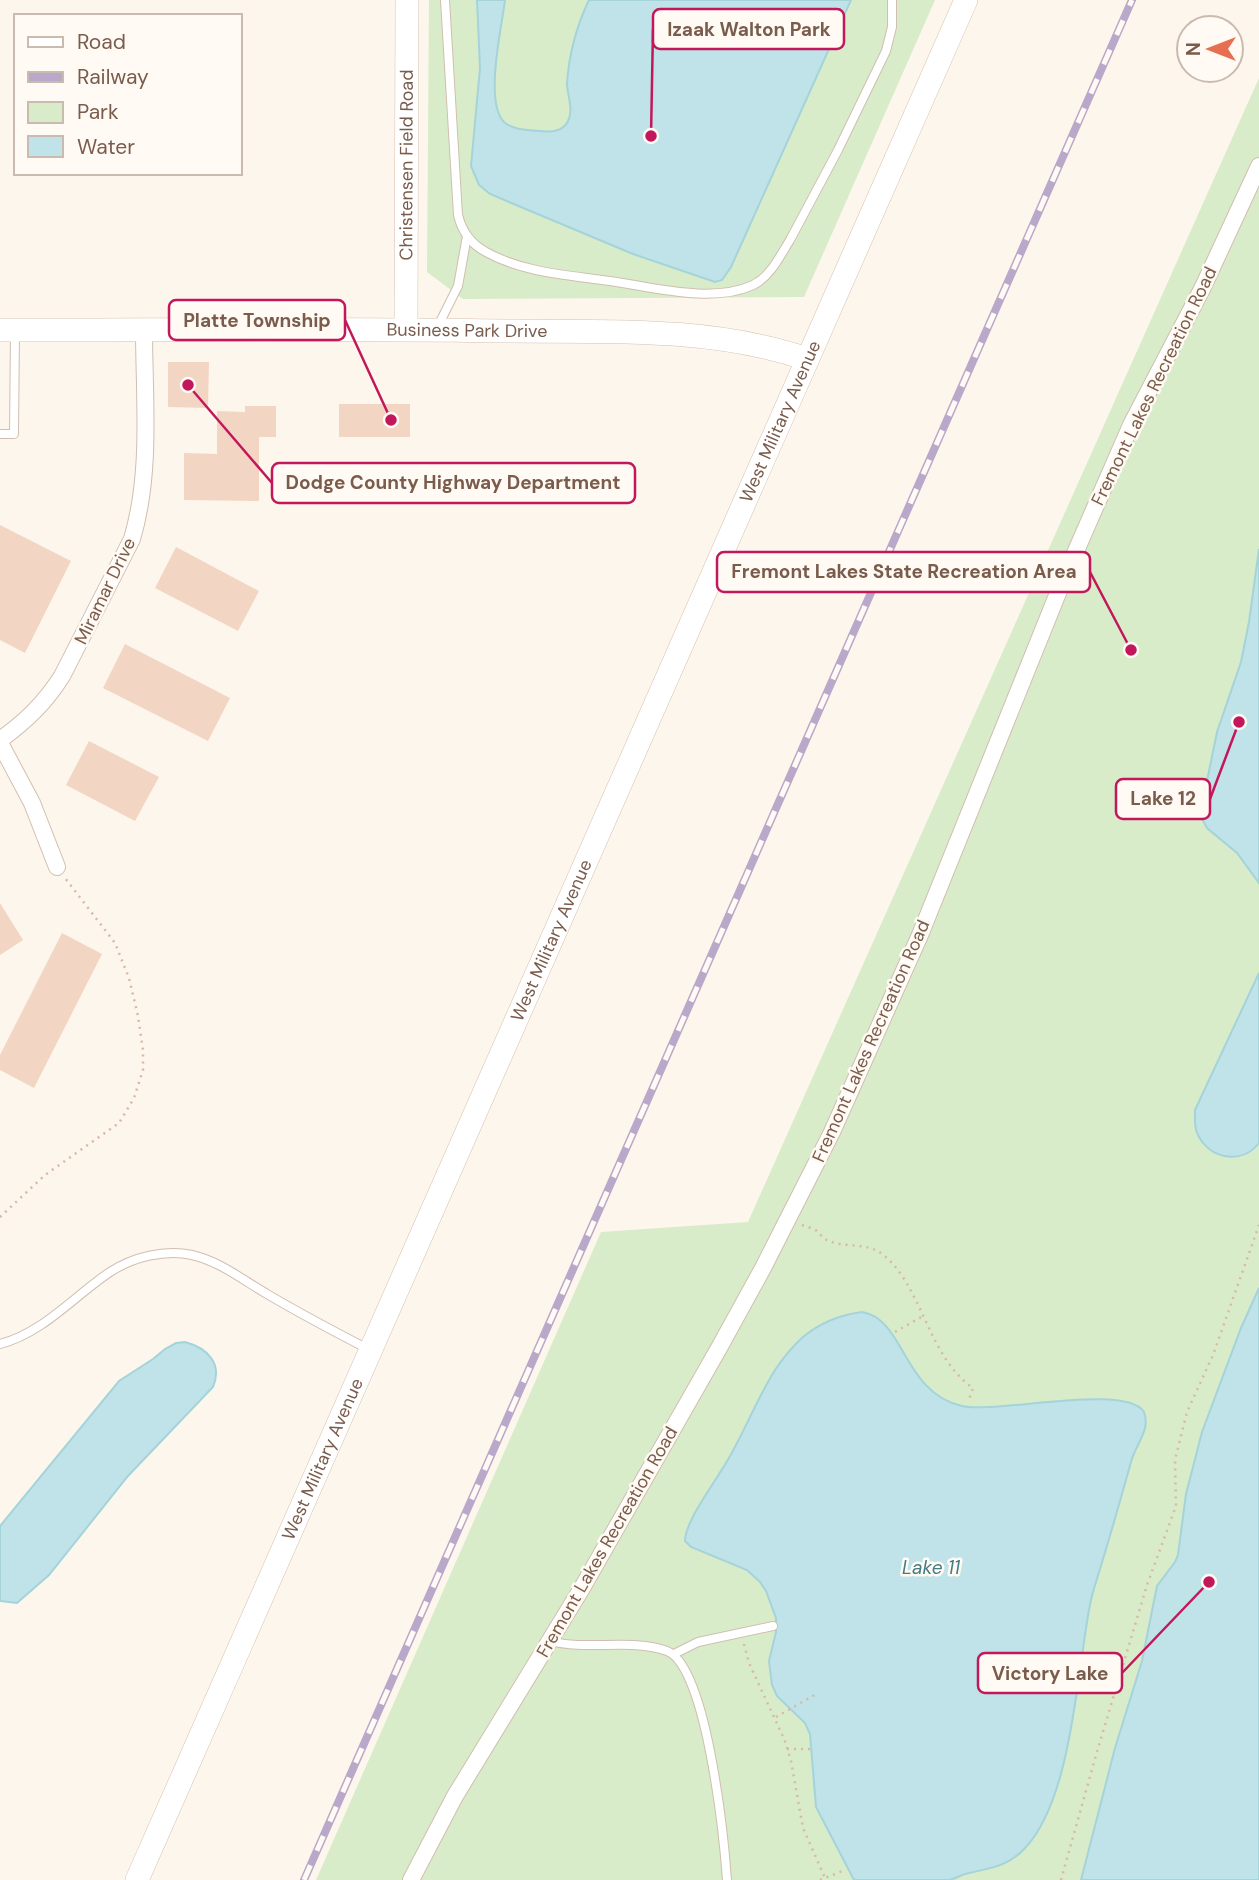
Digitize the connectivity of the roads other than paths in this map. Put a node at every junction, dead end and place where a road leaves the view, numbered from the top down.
1 (407, 0) edge
2 (445, 0) edge
3 (892, 0) edge
4 (966, 0) edge
5 (1259, 166) edge
6 (467, 236) junction
7 (144, 329) junction
8 (7, 330) edge
9 (406, 330) junction
10 (435, 330) junction
11 (807, 359) junction
12 (0, 434) edge
13 (0, 742) edge
14 (57, 867) road end
15 (0, 1344) edge
16 (370, 1350) junction
17 (773, 1626) dead end
18 (550, 1641) junction
19 (674, 1654) junction
20 (137, 1880) edge
21 (411, 1880) edge
22 (727, 1880) edge

1 - 9 street, Christensen Field Road
2 - 6 lane
3 - 6 lane
4 - 11 street, West Military Avenue
5 - 18 street, Fremont Lakes Recreation Road
6 - 10 lane
7 - 8 street, Business Park Drive
7 - 9 street, Business Park Drive
7 - 13 street, Miramar Drive
8 - 12 lane
9 - 10 street, Business Park Drive
10 - 11 street, Business Park Drive
11 - 16 street, West Military Avenue
13 - 14 street
15 - 16 lane
16 - 20 street, West Military Avenue
17 - 19 lane
18 - 19 lane
18 - 21 street, Fremont Lakes Recreation Road
19 - 22 lane

